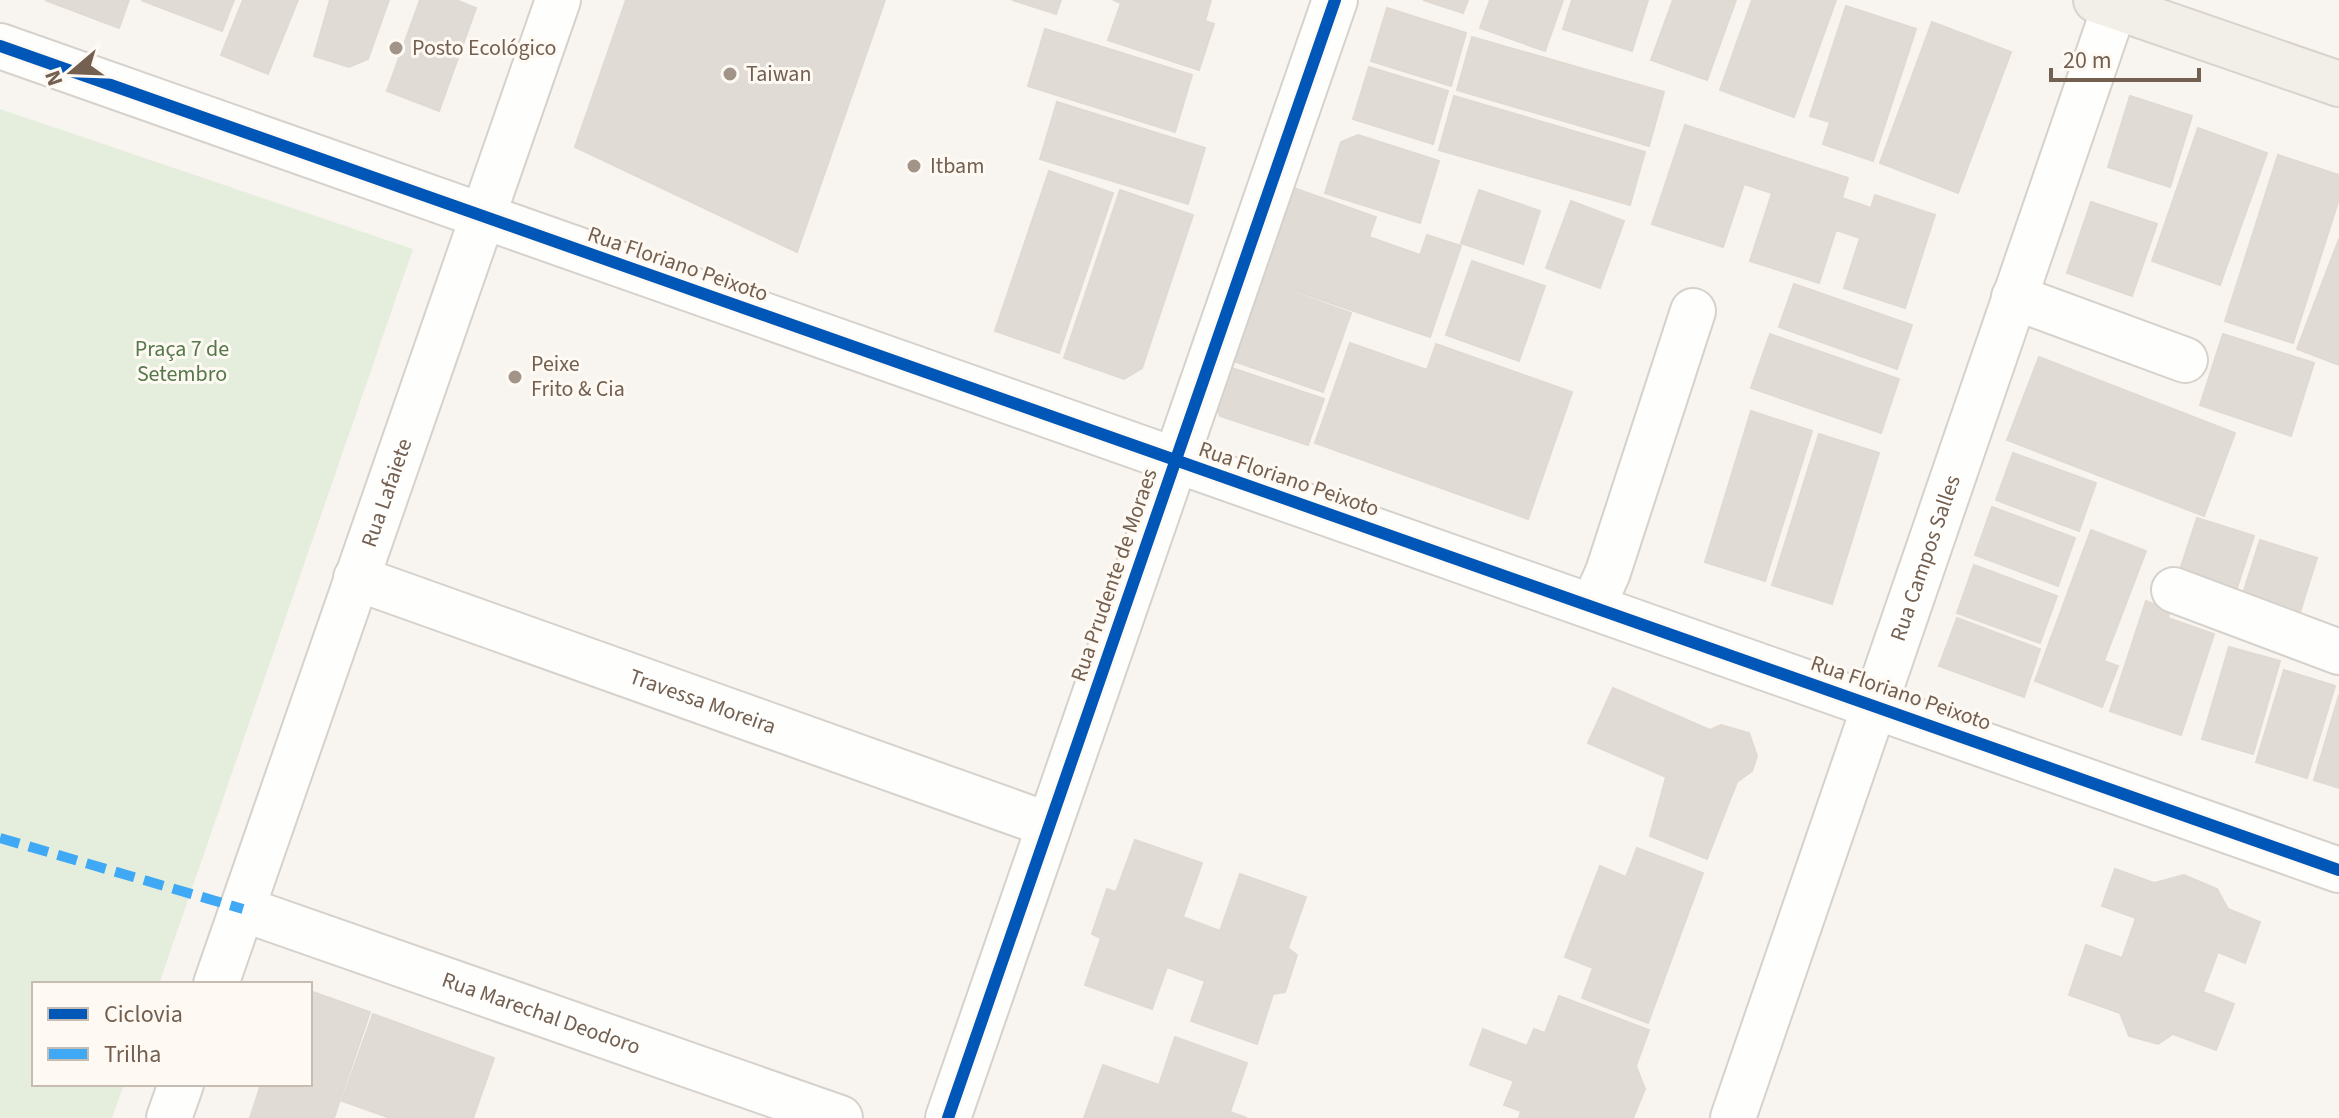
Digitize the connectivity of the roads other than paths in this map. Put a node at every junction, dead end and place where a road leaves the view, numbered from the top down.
1 (558, 0) edge
2 (1335, 0) edge
3 (2110, 2) edge
4 (0, 46) edge
5 (2339, 84) edge
6 (483, 216) junction
7 (2014, 297) junction
8 (1693, 311) dead end
9 (2185, 360) dead end
10 (1175, 460) junction
11 (356, 578) junction
12 (2174, 590) dead end
13 (1593, 606) junction
14 (2339, 652) edge
15 (1874, 705) junction
16 (1049, 825) junction
17 (2339, 870) edge
18 (243, 909) junction
19 (217, 982) edge
20 (180, 1086) edge
21 (169, 1118) edge
22 (840, 1118) edge
23 (948, 1118) edge
24 (1733, 1118) edge

1 - 6 street, Rua Lafaiete
2 - 10 street, Rua Prudente de Moraes
3 - 5 main road
3 - 7 street, Rua Campos Salles
4 - 6 street, Rua Floriano Peixoto
6 - 10 street, Rua Floriano Peixoto
6 - 11 street, Rua Lafaiete
7 - 9 street
7 - 15 street, Rua Campos Salles
8 - 13 street
10 - 13 street, Rua Floriano Peixoto
10 - 16 street, Rua Prudente de Moraes
11 - 16 street, Travessa Moreira
11 - 18 street, Rua Lafaiete
12 - 14 street
13 - 15 street, Rua Floriano Peixoto
15 - 17 street, Rua Floriano Peixoto
15 - 24 street, Rua Campos Salles
16 - 23 street, Rua Prudente de Moraes
18 - 19 street, Rua Lafaiete
18 - 22 street, Rua Marechal Deodoro
20 - 21 street

